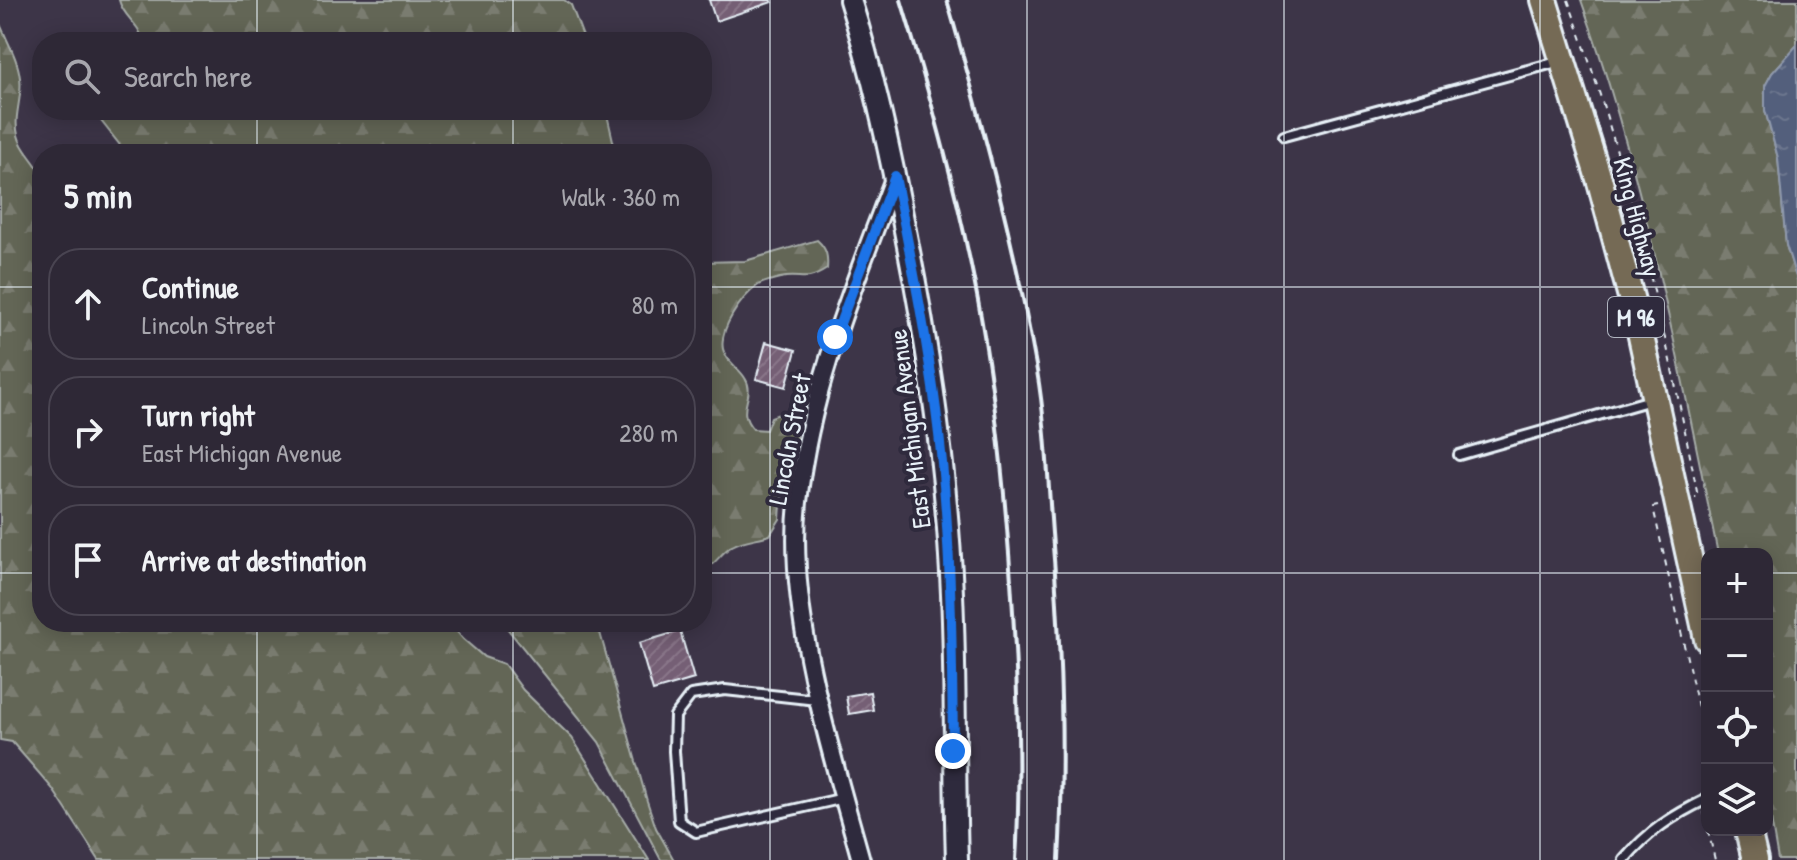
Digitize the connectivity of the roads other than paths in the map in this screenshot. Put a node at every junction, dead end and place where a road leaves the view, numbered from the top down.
1 (850, 0) edge
2 (1544, 0) edge
3 (1564, 61) junction
4 (1284, 136) dead end
5 (895, 176) junction
6 (1655, 399) junction
7 (1459, 455) dead end
8 (1703, 620) edge
9 (820, 700) junction
10 (844, 798) junction
11 (1701, 802) edge
12 (1749, 836) edge
13 (861, 860) edge
14 (957, 860) edge
15 (1624, 860) edge
16 (1755, 860) edge

1 - 5 street, East Michigan Avenue
2 - 3 main road, King Highway / M 96
3 - 4 lane
3 - 6 main road, King Highway / M 96
5 - 9 street, Lincoln Street
5 - 14 street, East Michigan Avenue
6 - 7 lane
6 - 8 main road, King Highway / M 96
9 - 10 street, Lincoln Street
9 - 10 lane
10 - 13 street, Lincoln Street
11 - 15 lane
12 - 16 main road

